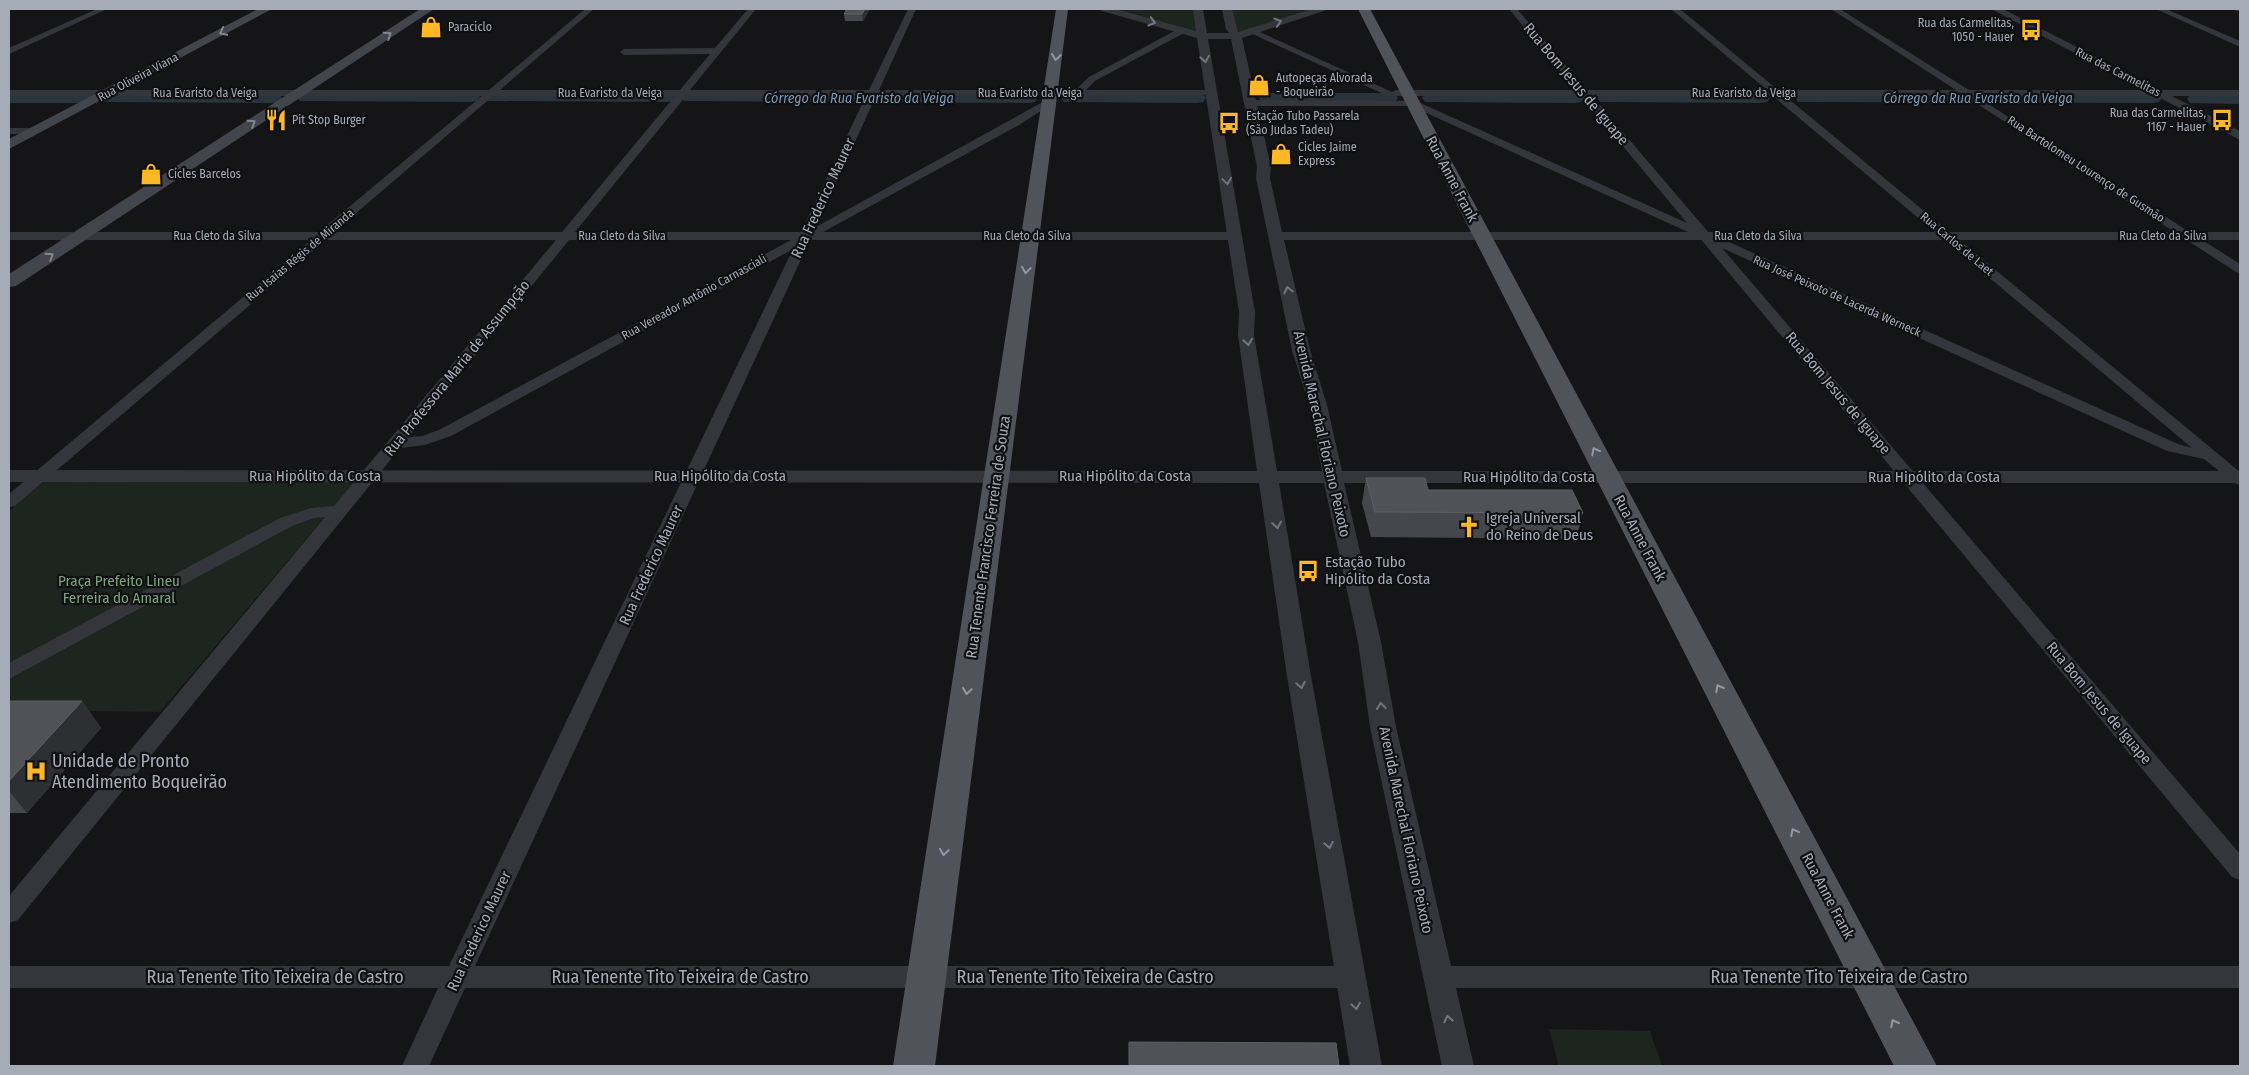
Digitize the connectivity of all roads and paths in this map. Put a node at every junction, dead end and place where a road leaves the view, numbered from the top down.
1 (103, 9) edge
2 (266, 9) edge
3 (428, 9) edge
4 (590, 9) edge
5 (752, 9) edge
6 (912, 9) edge
7 (1062, 9) edge
8 (1105, 9) edge
9 (1198, 9) edge
10 (1227, 9) edge
11 (1320, 9) edge
12 (1364, 9) edge
13 (1513, 9) edge
14 (1675, 9) edge
15 (1835, 9) edge
16 (1996, 9) edge
17 (2160, 9) edge
18 (1181, 31) junction
19 (1250, 32) junction
20 (1202, 36) junction
21 (1236, 36) junction
22 (2240, 44) edge
23 (9, 51) edge
24 (717, 51) junction
25 (624, 52) dead end
26 (9, 93) edge
27 (107, 93) junction
28 (299, 93) junction
29 (491, 93) junction
30 (683, 93) junction
31 (1211, 93) junction
32 (1776, 93) junction
33 (1967, 93) junction
34 (2158, 93) junction
35 (2240, 93) edge
36 (871, 97) junction
37 (1403, 97) junction
38 (1249, 98) junction
39 (1588, 98) junction
40 (9, 102) edge
41 (89, 102) junction
42 (1056, 102) junction
43 (1721, 102) dead end
44 (2176, 102) junction
45 (2240, 102) edge
46 (1015, 123) junction
47 (9, 131) edge
48 (35, 131) junction
49 (2240, 136) edge
50 (9, 145) edge
51 (9, 236) edge
52 (80, 236) junction
53 (322, 236) junction
54 (565, 236) junction
55 (806, 236) junction
56 (1031, 236) junction
57 (1235, 236) junction
58 (1276, 236) junction
59 (1483, 236) junction
60 (1706, 236) junction
61 (1948, 236) junction
62 (2190, 236) junction
63 (2240, 236) edge
64 (2240, 268) edge
65 (9, 282) edge
66 (394, 444) junction
67 (2209, 454) junction
68 (9, 476) edge
69 (39, 476) junction
70 (368, 476) junction
71 (692, 476) junction
72 (997, 476) junction
73 (1269, 476) junction
74 (1333, 477) junction
75 (1608, 477) junction
76 (1908, 477) junction
77 (2239, 478) edge
78 (9, 502) edge
79 (340, 510) junction
80 (9, 672) edge
81 (2240, 870) edge
82 (9, 913) edge
83 (9, 977) edge
84 (457, 977) junction
85 (927, 977) junction
86 (1352, 977) junction
87 (1438, 977) junction
88 (1870, 977) junction
89 (2240, 977) edge
90 (415, 1066) edge
91 (914, 1066) edge
92 (1366, 1066) edge
93 (1458, 1066) edge
94 (1916, 1066) edge

1 - 23 street
2 -> 27 main road, Rua Oliveira Viana
28 -> 3 main road
4 - 29 street, Rua Isaías Régis de Miranda
5 - 24 street, Rua Professora Maria de Assumpção
6 - 36 street, Rua Frederico Maurer
7 -> 42 main road, Rua Tenente Francisco Ferreira de Souza
8 -> 18 street
9 - 20 street
10 - 21 street, Avenida Marechal Floriano Peixoto
19 -> 11 street
12 - 37 main road, Rua Anne Frank
13 - 39 street, Rua Bom Jesus de Iguape
14 - 32 street, Rua Carlos de Laet
15 - 33 street
16 - 34 street, Rua das Carmelitas
17 - 22 street
18 - 20 street
18 - 42 street, Rua Vereador Antônio Carnasciali
19 - 21 street
19 - 37 street, Rua José Peixoto de Lacerda Werneck
20 - 21 street
20 -> 31 street
21 - 38 street, Avenida Marechal Floriano Peixoto
24 - 25 street
24 - 30 street, Rua Professora Maria de Assumpção
26 - 27 street, Rua Evaristo da Veiga
27 - 28 street, Rua Evaristo da Veiga
27 - 41 main road, Rua Oliveira Viana
28 - 29 street, Rua Evaristo da Veiga
52 -> 28 main road
29 - 30 street, Rua Evaristo da Veiga
29 - 53 street, Rua Isaías Régis de Miranda
30 - 36 street, Rua Evaristo da Veiga
30 - 54 street, Rua Professora Maria de Assumpção
31 - 42 street, Rua Evaristo da Veiga
31 -> 57 street
32 - 33 street, Rua Evaristo da Veiga
32 - 39 street, Rua Evaristo da Veiga
32 - 61 street, Rua Carlos de Laet
33 - 34 street, Rua Evaristo da Veiga
34 - 35 street, Rua Evaristo da Veiga
34 - 44 street, Rua das Carmelitas
36 - 42 street, Rua Evaristo da Veiga
36 - 55 street, Rua Frederico Maurer
37 - 38 street, Rua Evaristo da Veiga
37 - 38 street, Rua Evaristo da Veiga
37 - 39 street, Rua Evaristo da Veiga
37 - 59 main road, Rua Anne Frank
37 - 60 street, Rua José Peixoto de Lacerda Werneck
38 - 58 street, Avenida Marechal Floriano Peixoto
39 - 43 street, Rua Evaristo da Veiga
39 - 60 street, Rua Bom Jesus de Iguape
40 - 41 street
41 - 48 main road, Rua Oliveira Viana
42 - 46 street, Rua Vereador Antônio Carnasciali
42 - 46 street, Rua Vereador Antônio Carnasciali
42 - 56 main road, Rua Tenente Francisco Ferreira de Souza
44 - 45 street
44 - 49 street, Rua das Carmelitas
44 - 62 street, Rua Bartolomeu Lourenço de Gusmão
46 - 55 street, Rua Vereador Antônio Carnasciali
47 - 48 street
48 - 50 main road, Rua Oliveira Viana
51 - 52 street, Rua Cleto da Silva
52 - 53 street, Rua Cleto da Silva
65 -> 52 main road
53 - 54 street, Rua Cleto da Silva
53 - 69 street, Rua Isaías Régis de Miranda
54 - 55 street, Rua Cleto da Silva
54 - 66 street, Rua Professora Maria de Assumpção
55 - 56 street, Rua Cleto da Silva
55 - 66 street, Rua Vereador Antônio Carnasciali
55 - 71 street, Rua Frederico Maurer
56 - 57 street, Rua Cleto da Silva
56 -> 72 main road, Rua Tenente Francisco Ferreira de Souza
57 -> 73 street
58 - 59 street, Rua Cleto da Silva
74 -> 58 street, Avenida Marechal Floriano Peixoto
59 - 60 street, Rua Cleto da Silva
75 -> 59 main road, Rua Anne Frank
60 - 61 street, Rua Cleto da Silva
60 - 67 street, Rua José Peixoto de Lacerda Werneck
60 - 76 street, Rua Bom Jesus de Iguape
61 - 62 street, Rua Cleto da Silva
61 - 67 street, Rua Carlos de Laet
62 - 63 street, Rua Cleto da Silva
62 - 64 street, Rua Bartolomeu Lourenço de Gusmão
66 - 70 street, Rua Professora Maria de Assumpção
67 - 77 street, Rua Carlos de Laet
68 - 69 street, Rua Hipólito da Costa
69 - 70 street, Rua Hipólito da Costa
69 - 78 street, Rua Isaías Régis de Miranda
70 - 71 street, Rua Hipólito da Costa
70 - 79 street, Rua Professora Maria de Assumpção
71 - 72 street, Rua Hipólito da Costa
71 - 84 street, Rua Frederico Maurer
72 - 73 street, Rua Hipólito da Costa
72 -> 85 main road, Rua Tenente Francisco Ferreira de Souza
73 - 74 street, Rua Hipólito da Costa
73 -> 86 street
74 - 75 street, Rua Hipólito da Costa
87 -> 74 street, Avenida Marechal Floriano Peixoto
75 - 76 street, Rua Hipólito da Costa
88 -> 75 main road, Rua Anne Frank
76 - 77 street, Rua Hipólito da Costa
76 - 81 street, Rua Bom Jesus de Iguape
79 - 80 street
79 - 82 street, Rua Professora Maria de Assumpção
83 - 84 street, Rua Tenente Tito Teixeira de Castro
84 - 85 street, Rua Tenente Tito Teixeira de Castro
84 - 90 street, Rua Frederico Maurer
85 - 86 street, Rua Tenente Tito Teixeira de Castro
85 - 91 main road, Rua Tenente Francisco Ferreira de Souza
86 -> 92 street
87 - 88 street, Rua Tenente Tito Teixeira de Castro
93 -> 87 street, Avenida Marechal Floriano Peixoto
88 - 89 street, Rua Tenente Tito Teixeira de Castro
94 -> 88 main road, Rua Anne Frank

